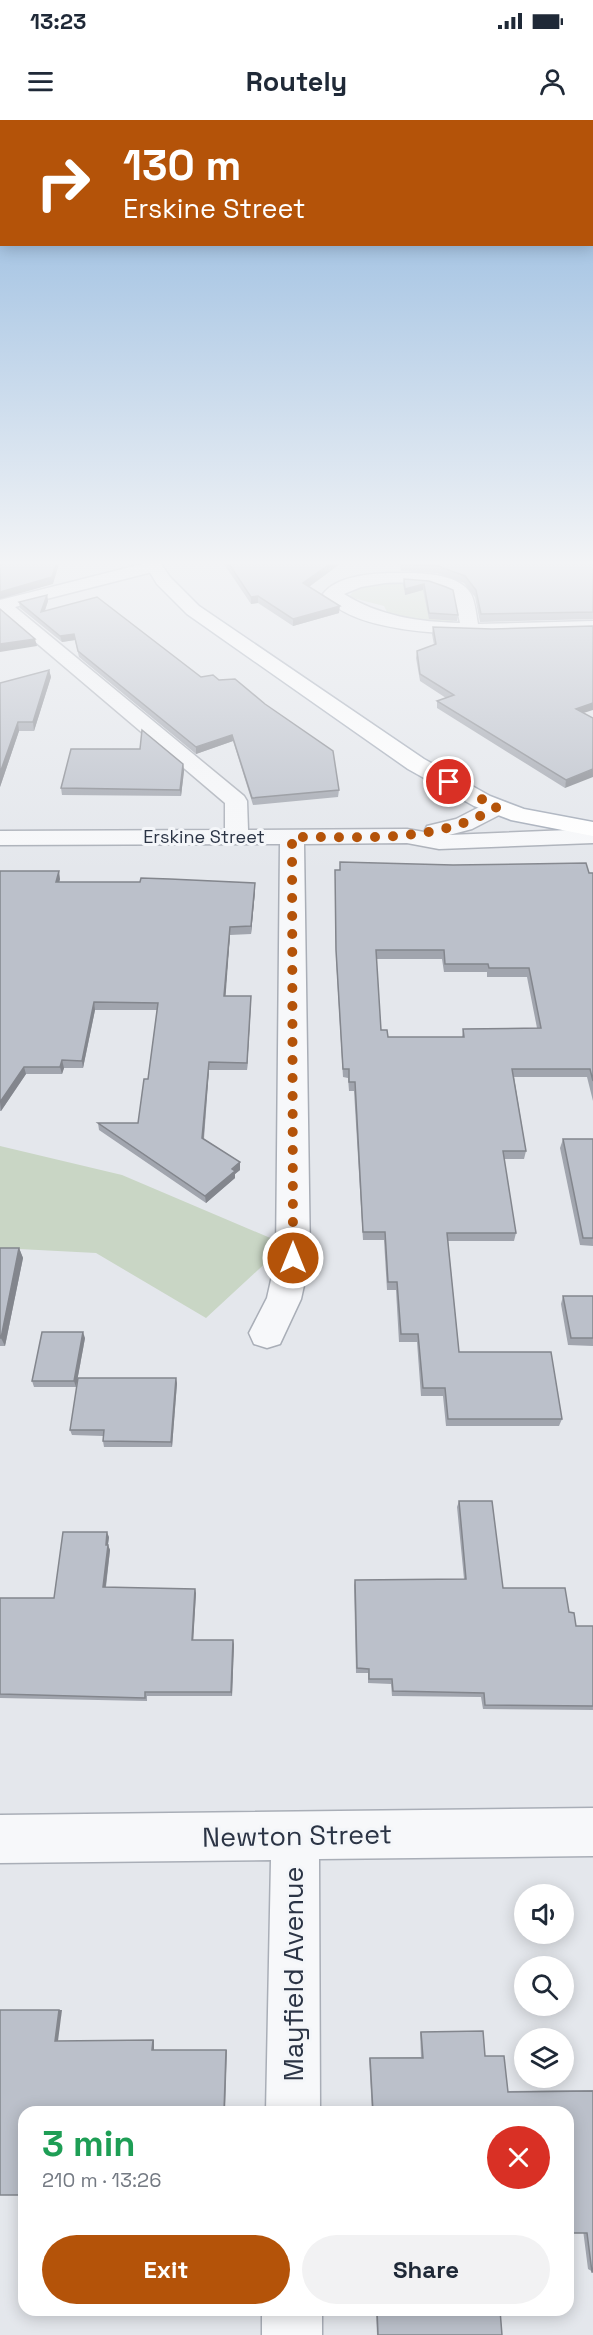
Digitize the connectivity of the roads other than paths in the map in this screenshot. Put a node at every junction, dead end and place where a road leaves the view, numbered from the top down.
1 (72, 664) edge
2 (272, 664) edge
3 (497, 807) junction
4 (519, 815) junction
5 (593, 829) edge
6 (593, 836) edge
7 (237, 837) junction
8 (292, 837) junction
9 (407, 837) junction
10 (0, 838) edge
11 (479, 841) junction
12 (267, 1333) dead end
13 (593, 1832) edge
14 (295, 1836) junction
15 (0, 1839) edge
16 (293, 2106) edge
17 (292, 2316) edge
18 (292, 2335) edge

1 - 7 street
2 - 3 main road
3 - 4 main road
3 - 9 street, Erskine Street
4 - 5 main road
4 - 11 street
6 - 11 street, Erskine Street
7 - 8 street, Erskine Street
7 - 10 street, Erskine Street
8 - 9 street, Erskine Street
8 - 12 street
9 - 11 street, Erskine Street
13 - 14 street, Newton Street
14 - 15 street, Newton Street
14 - 16 street, Mayfield Avenue
17 - 18 street

